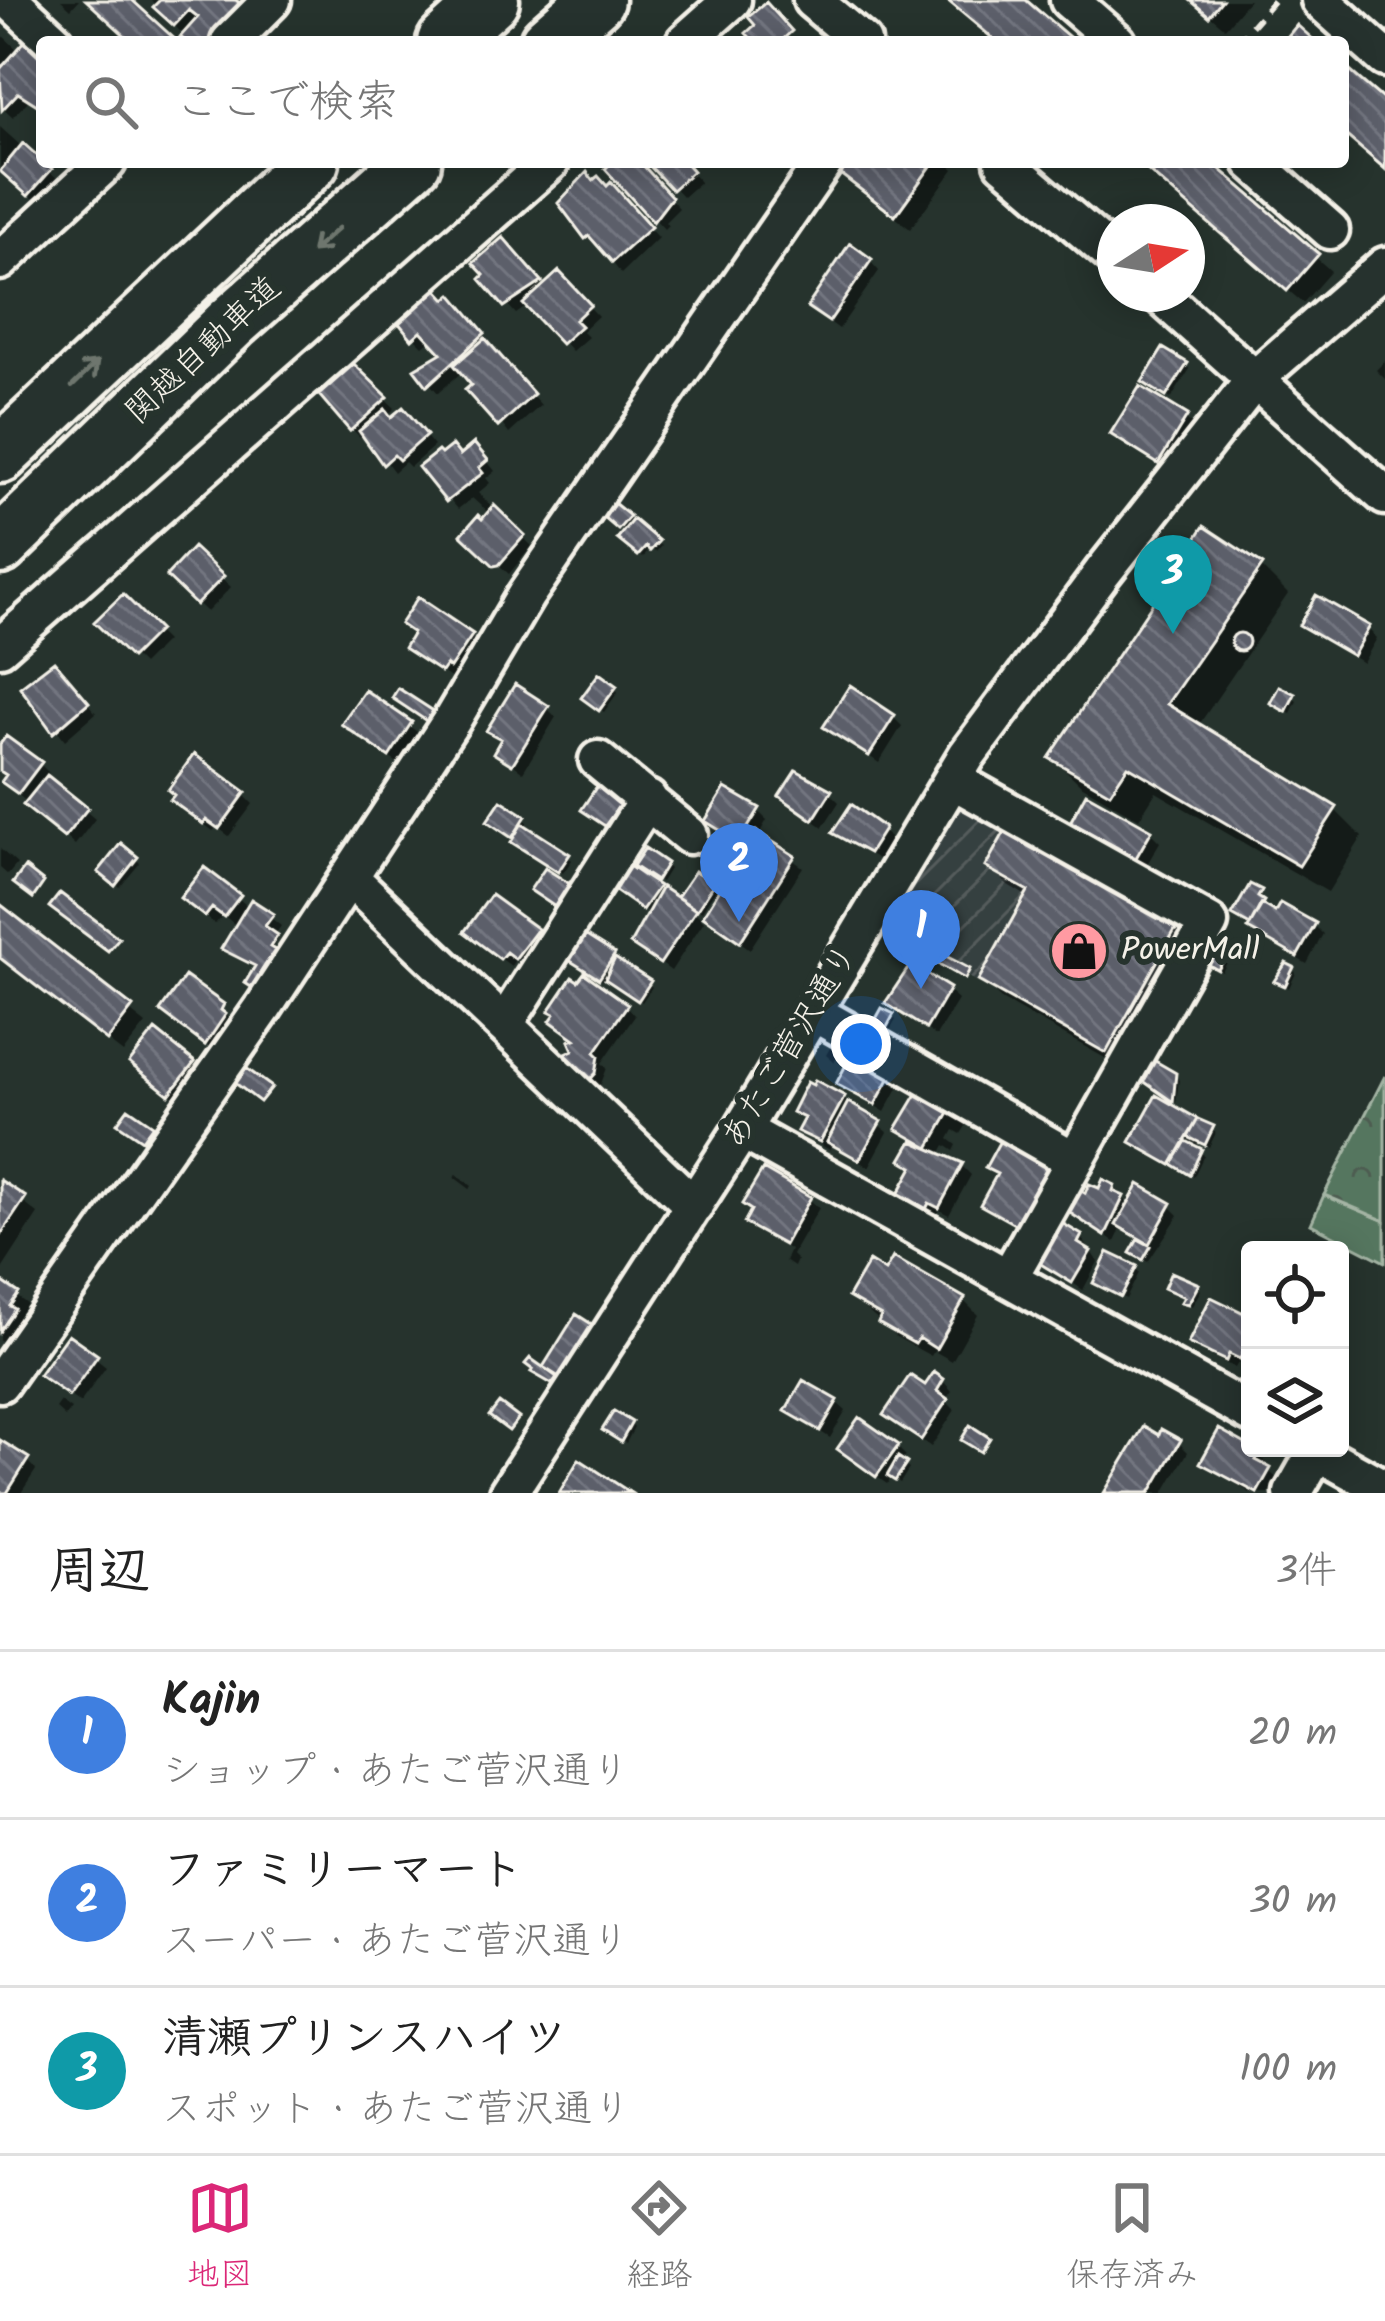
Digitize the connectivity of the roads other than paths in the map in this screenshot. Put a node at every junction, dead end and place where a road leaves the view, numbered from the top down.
1 (10, 0) edge
2 (272, 0) edge
3 (491, 0) edge
4 (596, 0) edge
5 (732, 0) edge
6 (812, 0) edge
7 (1069, 0) edge
8 (1320, 0) edge
9 (49, 36) edge
10 (236, 36) edge
11 (452, 36) edge
12 (555, 36) edge
13 (692, 36) edge
14 (855, 36) edge
15 (1110, 36) edge
16 (1385, 58) edge
17 (99, 168) edge
18 (305, 168) edge
19 (406, 168) edge
20 (543, 168) edge
21 (820, 168) edge
22 (1011, 168) edge
23 (1259, 168) edge
24 (1330, 230) dead end
25 (9, 236) edge
26 (1097, 242) edge
27 (1385, 266) edge
28 (1180, 312) edge
29 (1256, 378) junction
30 (0, 455) edge
31 (1385, 496) edge
32 (0, 546) edge
33 (0, 647) edge
34 (598, 760) dead end
35 (953, 780) junction
36 (648, 800) junction
37 (689, 835) dead end
38 (349, 877) junction
39 (813, 1012) junction
40 (503, 1025) junction
41 (742, 1130) junction
42 (1074, 1160) junction
43 (694, 1206) junction
44 (1009, 1276) junction
45 (0, 1382) edge
46 (1241, 1408) edge
47 (1311, 1457) edge
48 (1327, 1457) edge
49 (1385, 1489) edge
50 (508, 1493) edge
51 (1293, 1493) edge

1 - 9 street
2 - 10 street
3 - 11 highway
4 - 12 highway
5 - 13 street
6 - 14 street
7 - 15 street
8 - 16 street
17 - 25 street
30 -> 18 highway, 関越自動車道
19 -> 32 highway, 関越自動車道
20 - 33 street
21 - 38 street
22 - 26 street
23 - 24 street
27 - 29 street, あたご菅沢通り
28 - 29 street
29 - 31 street
29 - 35 street, あたご菅沢通り
34 - 36 street
35 - 39 street, あたご菅沢通り
35 - 42 street
36 - 37 street
36 - 40 street
38 - 40 street
38 - 45 street
39 - 41 street, あたご菅沢通り
39 - 42 street
40 - 43 street
41 - 43 street, あたご菅沢通り
41 - 44 street
42 - 44 street
43 - 50 street, あたご菅沢通り
44 - 46 street
47 - 51 street
48 - 49 street

